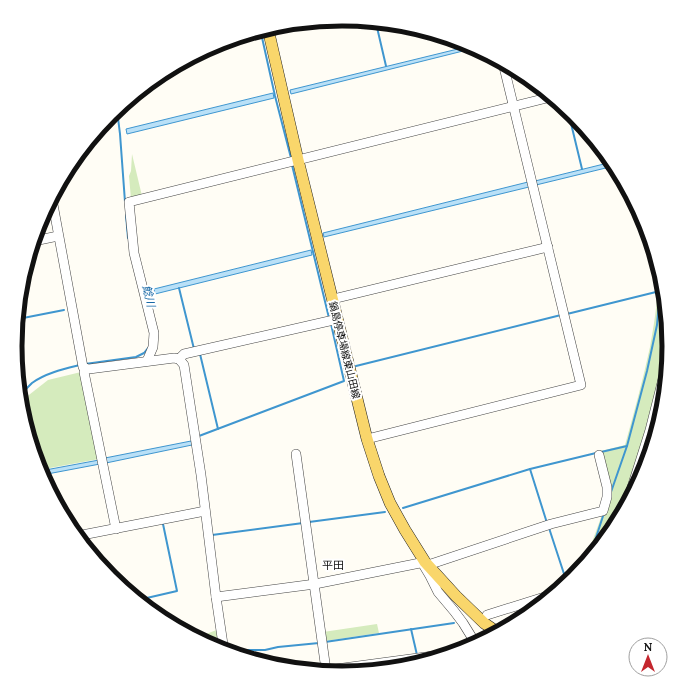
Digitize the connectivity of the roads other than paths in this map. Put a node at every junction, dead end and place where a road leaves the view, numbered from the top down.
1 (269, 35) edge
2 (505, 71) edge
3 (544, 99) edge
4 (514, 107) junction
5 (293, 161) junction
6 (53, 208) edge
7 (58, 236) junction
8 (41, 240) edge
9 (548, 247) junction
10 (333, 299) junction
11 (332, 320) junction
12 (179, 360) junction
13 (146, 361) junction
14 (83, 364) junction
15 (657, 403) edge
16 (367, 439) junction
17 (296, 454) dead end
18 (599, 455) dead end
19 (637, 471) edge
20 (205, 511) junction
21 (116, 528) junction
22 (84, 535) edge
23 (425, 563) junction
24 (315, 584) junction
25 (216, 596) junction
26 (538, 599) edge
27 (487, 615) dead end
28 (493, 629) edge
29 (473, 638) edge
30 (223, 643) edge
31 (323, 666) edge

1 - 5 main road, 鍋島停車場線東山田線
2 - 4 street
3 - 4 street
4 - 5 street
4 - 9 street
5 - 10 main road, 鍋島停車場線東山田線
5 - 13 street
6 - 7 street
7 - 8 street
7 - 14 street
9 - 10 street
9 - 16 street
10 - 11 main road, 鍋島停車場線東山田線
11 - 12 street
11 - 16 main road, 鍋島停車場線東山田線
12 - 13 street
12 - 20 street
13 - 14 street
14 - 21 street
15 - 19 street
16 - 23 main road, 鍋島停車場線東山田線
17 - 24 street
18 - 23 street
20 - 21 street
20 - 25 street
21 - 22 street
23 - 24 street
23 - 28 main road, 鍋島停車場線東山田線
23 - 29 street
24 - 25 street
24 - 31 street
25 - 30 street
26 - 27 street

